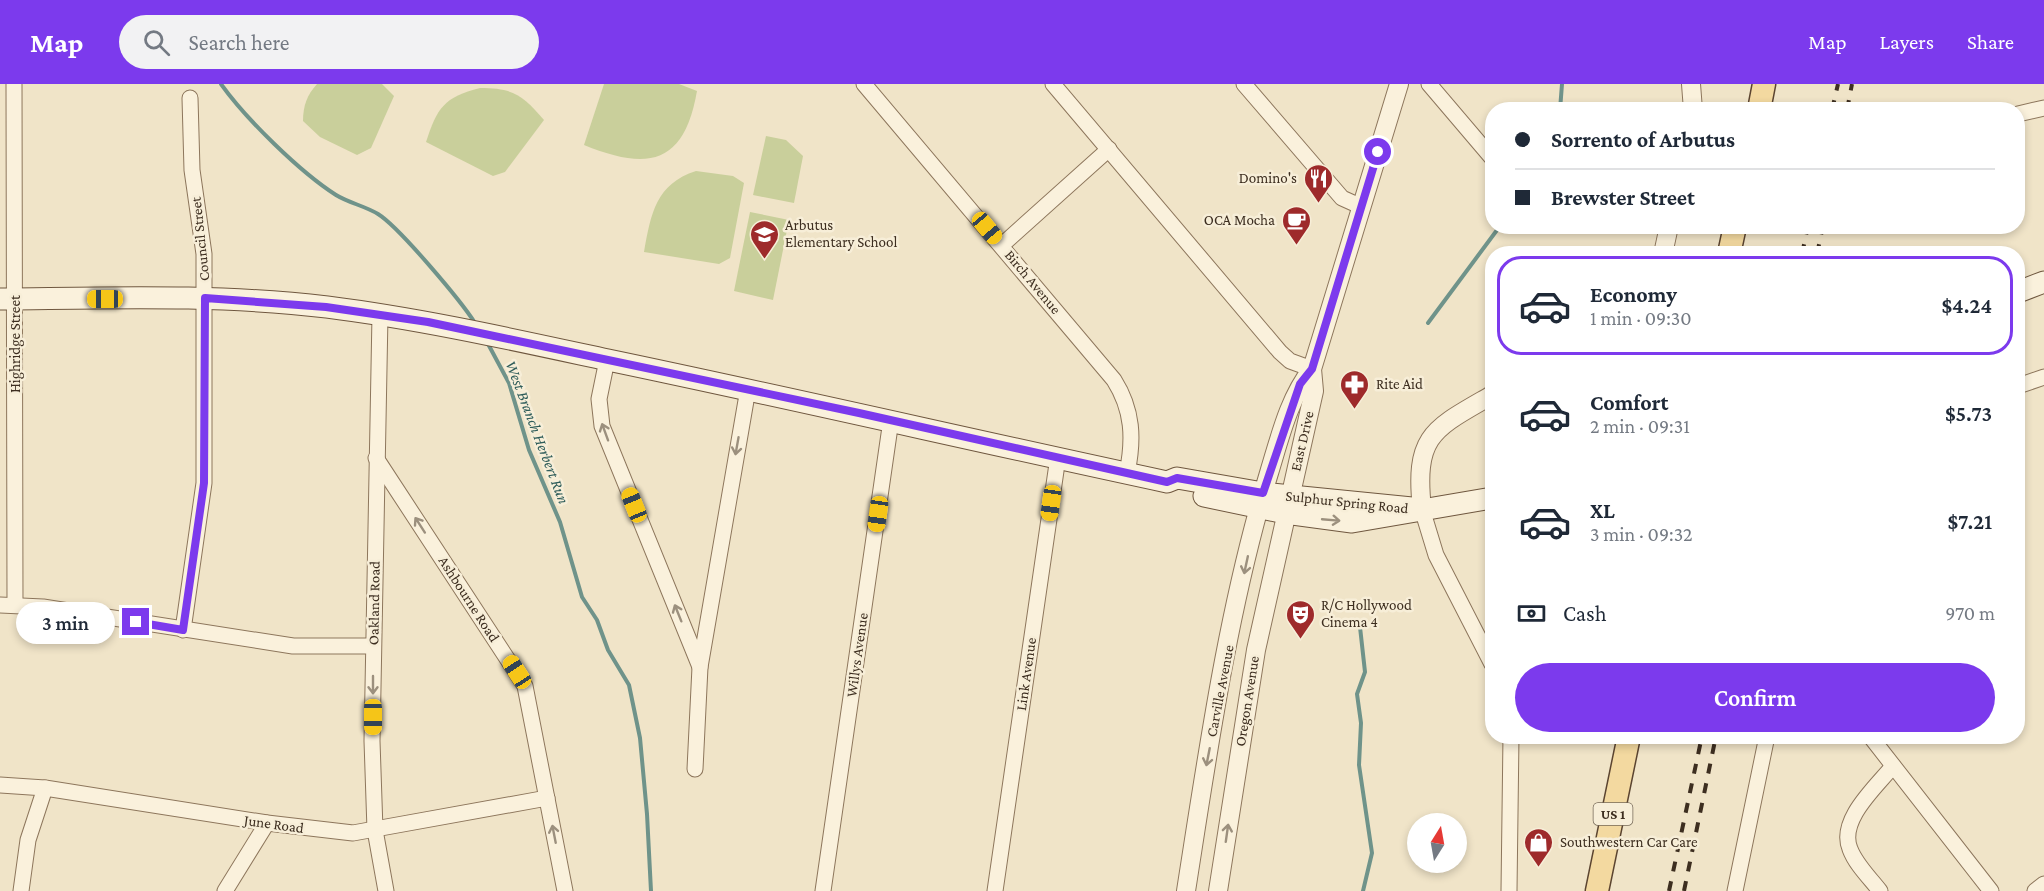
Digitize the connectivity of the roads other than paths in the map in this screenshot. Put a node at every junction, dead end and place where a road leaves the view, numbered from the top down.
1 (14, 84) edge
2 (864, 84) edge
3 (1053, 84) edge
4 (1244, 84) edge
5 (1399, 84) edge
6 (1429, 84) edge
7 (1691, 84) edge
8 (1764, 84) edge
9 (190, 98) dead end
10 (1692, 102) edge
11 (1761, 102) edge
12 (2044, 108) edge
13 (2025, 112) edge
14 (1108, 149) junction
15 (1485, 150) edge
16 (1362, 207) junction
17 (1002, 245) junction
18 (2044, 282) edge
19 (2025, 289) edge
20 (205, 298) junction
21 (7, 299) edge
22 (380, 315) junction
23 (607, 360) junction
24 (1312, 369) junction
25 (2044, 377) edge
26 (2025, 384) edge
27 (748, 389) junction
28 (1485, 399) edge
29 (891, 420) junction
30 (1058, 457) junction
31 (376, 458) junction
32 (1127, 473) junction
33 (1485, 499) edge
34 (1261, 501) junction
35 (1287, 505) junction
36 (1422, 509) junction
37 (8, 604) edge
38 (183, 630) junction
39 (373, 646) junction
40 (1485, 650) edge
41 (700, 667) junction
42 (1511, 744) edge
43 (1627, 744) edge
44 (1765, 744) edge
45 (1876, 744) edge
46 (1893, 766) junction
47 (695, 769) dead end
48 (0, 785) edge
49 (45, 788) junction
50 (547, 798) junction
51 (267, 823) junction
52 (375, 830) junction
53 (1192, 852) junction
54 (1223, 857) junction
55 (2044, 884) edge
56 (21, 891) edge
57 (225, 891) edge
58 (386, 891) edge
59 (565, 891) edge
60 (823, 891) edge
61 (994, 891) edge
62 (1186, 891) edge
63 (1218, 891) edge
64 (1509, 891) edge
65 (1597, 891) edge
66 (1735, 891) edge
67 (1880, 891) edge
68 (1991, 891) edge
69 (2035, 891) edge

1 - 21 street, Highridge Street
2 - 17 street, Birch Avenue
3 - 14 street
4 - 16 street
5 - 16 street, East Drive
6 - 15 street
7 - 10 street
8 - 11 main road
9 - 20 street, Council Street
12 - 13 street
14 - 17 street
14 - 24 street
16 - 24 street, East Drive
17 - 32 street, Birch Avenue
18 - 19 main road
20 - 21 main road, Sulphur Spring Road
20 - 22 main road, Sulphur Spring Road
20 - 38 street, Council Street
21 - 37 street, Highridge Street
22 - 23 main road, Sulphur Spring Road
22 - 31 street, Oakland Road
23 - 27 main road, Sulphur Spring Road
41 -> 23 street
24 - 34 street, East Drive
24 - 35 street, East Drive
25 - 26 street
27 - 29 main road, Sulphur Spring Road
27 -> 41 street
28 - 36 street, Sulphur Spring Road
29 - 30 main road, Sulphur Spring Road
29 - 60 street, Willys Avenue
30 - 32 main road, Sulphur Spring Road
30 - 61 street, Link Avenue
31 - 39 street, Oakland Road
50 -> 31 street, Ashbourne Road
32 - 34 main road, Sulphur Spring Road
33 - 36 main road, Sulphur Spring Road
34 - 35 main road, Sulphur Spring Road
34 -> 53 street, Carville Avenue
35 - 36 main road, Sulphur Spring Road
54 -> 35 street, Oregon Avenue
36 - 40 street
37 - 38 street
38 - 39 street
39 -> 52 street, Oakland Road
41 - 47 street
42 - 64 street
43 - 65 main road, US 1
44 - 66 street
45 - 46 street
46 - 67 street
46 - 68 street
48 - 49 street, June Road
49 - 51 street, June Road
49 - 56 street
50 - 52 street, June Road
59 -> 50 street, Ashbourne Road
51 - 52 street, June Road
51 - 57 street
52 - 58 street, Oakland Road
53 - 54 street
53 - 62 street, Carville Avenue
54 - 63 street, Oregon Avenue
55 - 69 street

